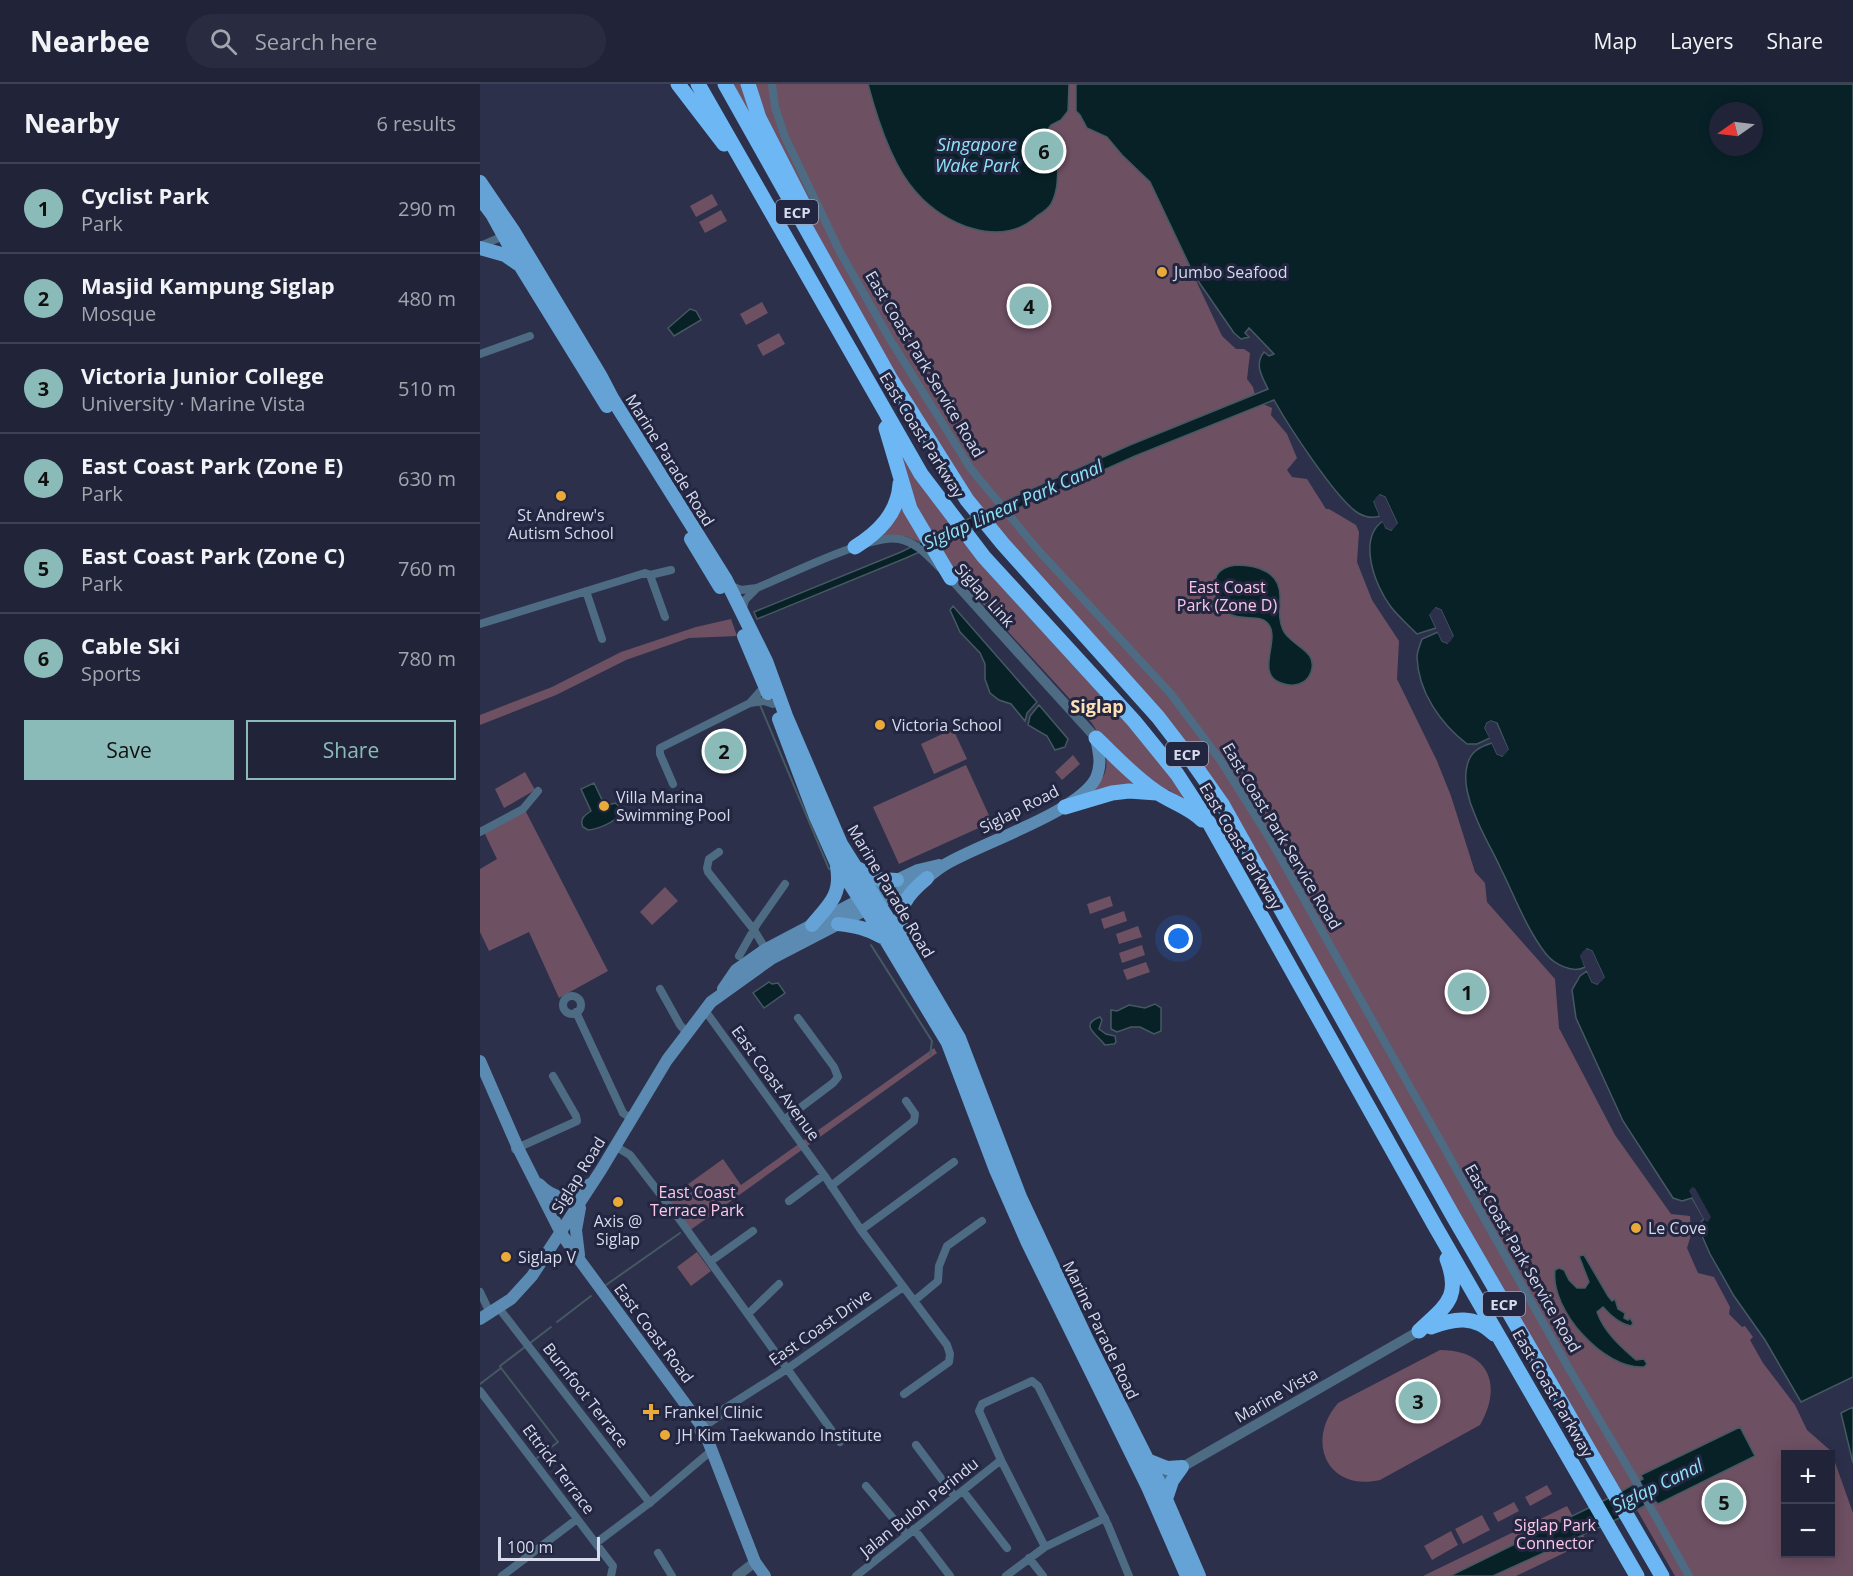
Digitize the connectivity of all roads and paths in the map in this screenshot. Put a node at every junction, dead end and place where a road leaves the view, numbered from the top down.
1 (678, 84) edge
2 (698, 84) edge
3 (725, 84) edge
4 (748, 84) edge
5 (772, 84) edge
6 (738, 155) junction
7 (480, 182) edge
8 (480, 198) edge
9 (509, 234) junction
10 (480, 247) edge
11 (520, 266) junction
12 (530, 336) dead end
13 (868, 339) junction
14 (480, 354) edge
15 (873, 391) junction
16 (900, 476) junction
17 (917, 539) junction
18 (855, 547) junction
19 (671, 570) dead end
20 (650, 575) junction
21 (951, 578) joint
22 (729, 585) junction
23 (757, 588) junction
24 (586, 591) junction
25 (742, 612) junction
26 (665, 617) dead end
27 (480, 624) edge
28 (602, 639) dead end
29 (765, 686) junction
30 (750, 703) junction
31 (773, 704) junction
32 (1096, 738) junction
33 (673, 784) dead end
34 (1157, 793) junction
35 (535, 795) dead end
36 (1065, 807) junction
37 (1211, 826) junction
38 (480, 832) edge
39 (719, 852) dead end
40 (836, 862) junction
41 (946, 864) junction
42 (853, 865) junction
43 (927, 878) junction
44 (897, 880) junction
45 (785, 884) dead end
46 (869, 901) junction
47 (838, 924) junction
48 (812, 925) junction
49 (754, 930) junction
50 (886, 940) junction
51 (902, 941) junction
52 (768, 954) junction
53 (740, 956) dead end
54 (660, 989) dead end
55 (704, 1009) junction
56 (576, 1012) dead end
57 (798, 1018) dead end
58 (687, 1033) junction
59 (481, 1069) edge
60 (553, 1076) dead end
61 (906, 1101) dead end
62 (632, 1119) junction
63 (784, 1120) junction
64 (615, 1146) junction
65 (516, 1149) junction
66 (954, 1162) dead end
67 (824, 1175) junction
68 (535, 1179) junction
69 (593, 1182) junction
70 (831, 1186) junction
71 (582, 1199) junction
72 (789, 1201) dead end
73 (982, 1221) dead end
74 (1435, 1226) junction
75 (861, 1230) junction
76 (753, 1231) dead end
77 (560, 1236) junction
78 (581, 1262) junction
79 (711, 1262) junction
80 (779, 1284) dead end
81 (903, 1287) junction
82 (480, 1292) edge
83 (914, 1301) junction
84 (489, 1313) edge
85 (748, 1314) junction
86 (1419, 1332) junction
87 (1504, 1344) junction
88 (787, 1369) junction
89 (480, 1391) edge
90 (904, 1394) dead end
91 (700, 1430) junction
92 (840, 1443) dead end
93 (916, 1445) dead end
94 (709, 1452) junction
95 (1001, 1460) junction
96 (1147, 1460) junction
97 (1182, 1467) junction
98 (1153, 1484) junction
99 (866, 1486) dead end
100 (963, 1491) junction
101 (955, 1497) junction
102 (1166, 1499) junction
103 (650, 1503) junction
104 (1105, 1518) junction
105 (577, 1519) junction
106 (911, 1532) junction
107 (596, 1543) junction
108 (1045, 1547) junction
109 (1007, 1548) dead end
110 (658, 1553) dead end
111 (1029, 1558) junction
112 (757, 1571) edge
113 (866, 1573) edge
114 (502, 1576) edge
115 (611, 1576) edge
116 (672, 1576) edge
117 (737, 1576) edge
118 (856, 1576) edge
119 (950, 1576) edge
120 (1006, 1576) edge
121 (1043, 1576) edge
122 (1129, 1576) edge
123 (1187, 1576) edge
124 (1199, 1576) edge
125 (1637, 1576) edge
126 (1662, 1576) edge
127 (1689, 1576) edge

1 - 6 highway
2 - 6 highway, East Coast Parkway / ECP
3 - 13 highway, East Coast Parkway / ECP
4 - 13 highway
5 - 127 street, East Coast Park Service Road
6 - 15 highway, East Coast Parkway / ECP
7 - 9 main road, Marine Parade Road
8 - 9 main road, Marine Parade Road
9 - 10 street
9 - 11 main road, Marine Parade Road
9 - 22 main road, Marine Parade Road
10 - 11 main road
11 - 29 main road, Marine Parade Road
12 - 14 street
13 - 126 highway, East Coast Parkway / ECP
15 - 16 highway
15 - 37 highway, East Coast Parkway / ECP
16 - 17 highway
16 - 18 highway
17 - 18 street
17 - 21 highway
18 - 23 street
19 - 20 street
20 - 24 street
20 - 26 street
21 - 32 street, Siglap Link
22 - 23 street
22 - 25 main road, Marine Parade Road
23 - 25 street
24 - 27 street
24 - 28 street
25 - 42 main road, Marine Parade Road
29 - 30 street
29 - 31 main road, Marine Parade Road
30 - 31 street
30 - 33 street
31 - 40 main road, Marine Parade Road
32 - 34 highway
32 - 36 main road, Siglap Road
34 - 36 highway
34 - 37 highway
35 - 38 street
36 - 41 main road, Siglap Road
37 - 74 highway, East Coast Parkway / ECP
39 - 49 street
40 - 46 main road, Marine Parade Road
40 - 48 main road
41 - 43 main road, Siglap Road
41 - 44 main road, Siglap Road
42 - 44 main road
42 - 46 main road, Marine Parade Road
43 - 46 main road, Siglap Road
43 - 51 main road
44 - 46 main road, Siglap Road
45 - 49 street
46 - 47 main road, Siglap Road
46 - 48 main road, Siglap Road
46 - 50 main road, Marine Parade Road
46 - 51 main road, Marine Parade Road
47 - 50 main road
47 - 52 main road, Siglap Road
48 - 52 main road, Siglap Road
49 - 52 street
49 - 53 street
50 - 98 main road, Marine Parade Road
51 - 96 main road, Marine Parade Road
52 - 55 main road, Siglap Road
54 - 58 street
55 - 58 main road, Siglap Road
55 - 63 street, East Coast Avenue
56 - 62 street
57 - 63 street
58 - 62 main road, Siglap Road
59 - 65 main road, East Coast Road
60 - 65 street
61 - 70 street
62 - 64 main road, Siglap Road
63 - 67 street, East Coast Avenue
64 - 69 main road, Siglap Road
64 - 79 street
65 - 68 main road, East Coast Road
65 - 77 main road, East Coast Road
66 - 75 street
67 - 70 street, East Coast Avenue
67 - 72 street
68 - 69 main road
68 - 77 main road, East Coast Road
69 - 71 main road, Siglap Road
70 - 75 street, East Coast Avenue
71 - 77 main road, Siglap Road
71 - 78 main road
73 - 83 street
74 - 86 highway
74 - 87 highway, East Coast Parkway / ECP
75 - 81 street, East Coast Avenue
76 - 79 street
77 - 78 main road, East Coast Road
77 - 84 main road, Siglap Road
77 - 91 main road, East Coast Road
78 - 91 main road, East Coast Road
79 - 85 street
80 - 85 street
81 - 83 street, East Coast Avenue
81 - 88 street, East Coast Drive
82 - 84 street, Burnfoot Terrace
83 - 90 street, East Coast Avenue
84 - 103 street, Burnfoot Terrace
85 - 88 street
86 - 87 highway
86 - 97 street, Marine Vista
87 - 125 highway, East Coast Parkway / ECP
88 - 91 street, East Coast Drive
88 - 92 street
89 - 105 street, Ettrick Terrace
91 - 94 main road, East Coast Road
93 - 101 street
94 - 103 street
94 - 112 main road, East Coast Road
95 - 100 street, Jalan Buloh Perindu
95 - 104 street, Jalan Buloh Perindu
95 - 108 street, Jalan Buloh Perindu
96 - 97 main road
96 - 98 main road, Marine Parade Road
97 - 98 street, Marine Vista
97 - 102 main road
98 - 102 main road, Marine Parade Road
98 - 123 main road, Marine Parade Road
99 - 106 street
100 - 101 street, Jalan Buloh Perindu
100 - 109 street
101 - 106 street, Jalan Buloh Perindu
102 - 124 main road, Marine Parade Road
103 - 107 street
104 - 108 street
104 - 122 street, Jalan Buloh Perindu
105 - 107 street, Ettrick Terrace
105 - 114 street
106 - 113 street, Jalan Buloh Perindu
106 - 119 street
107 - 115 street, Ettrick Terrace
108 - 111 street
110 - 116 street
111 - 120 street
111 - 121 street
112 - 117 street
113 - 118 street, Jalan Buloh Perindu

